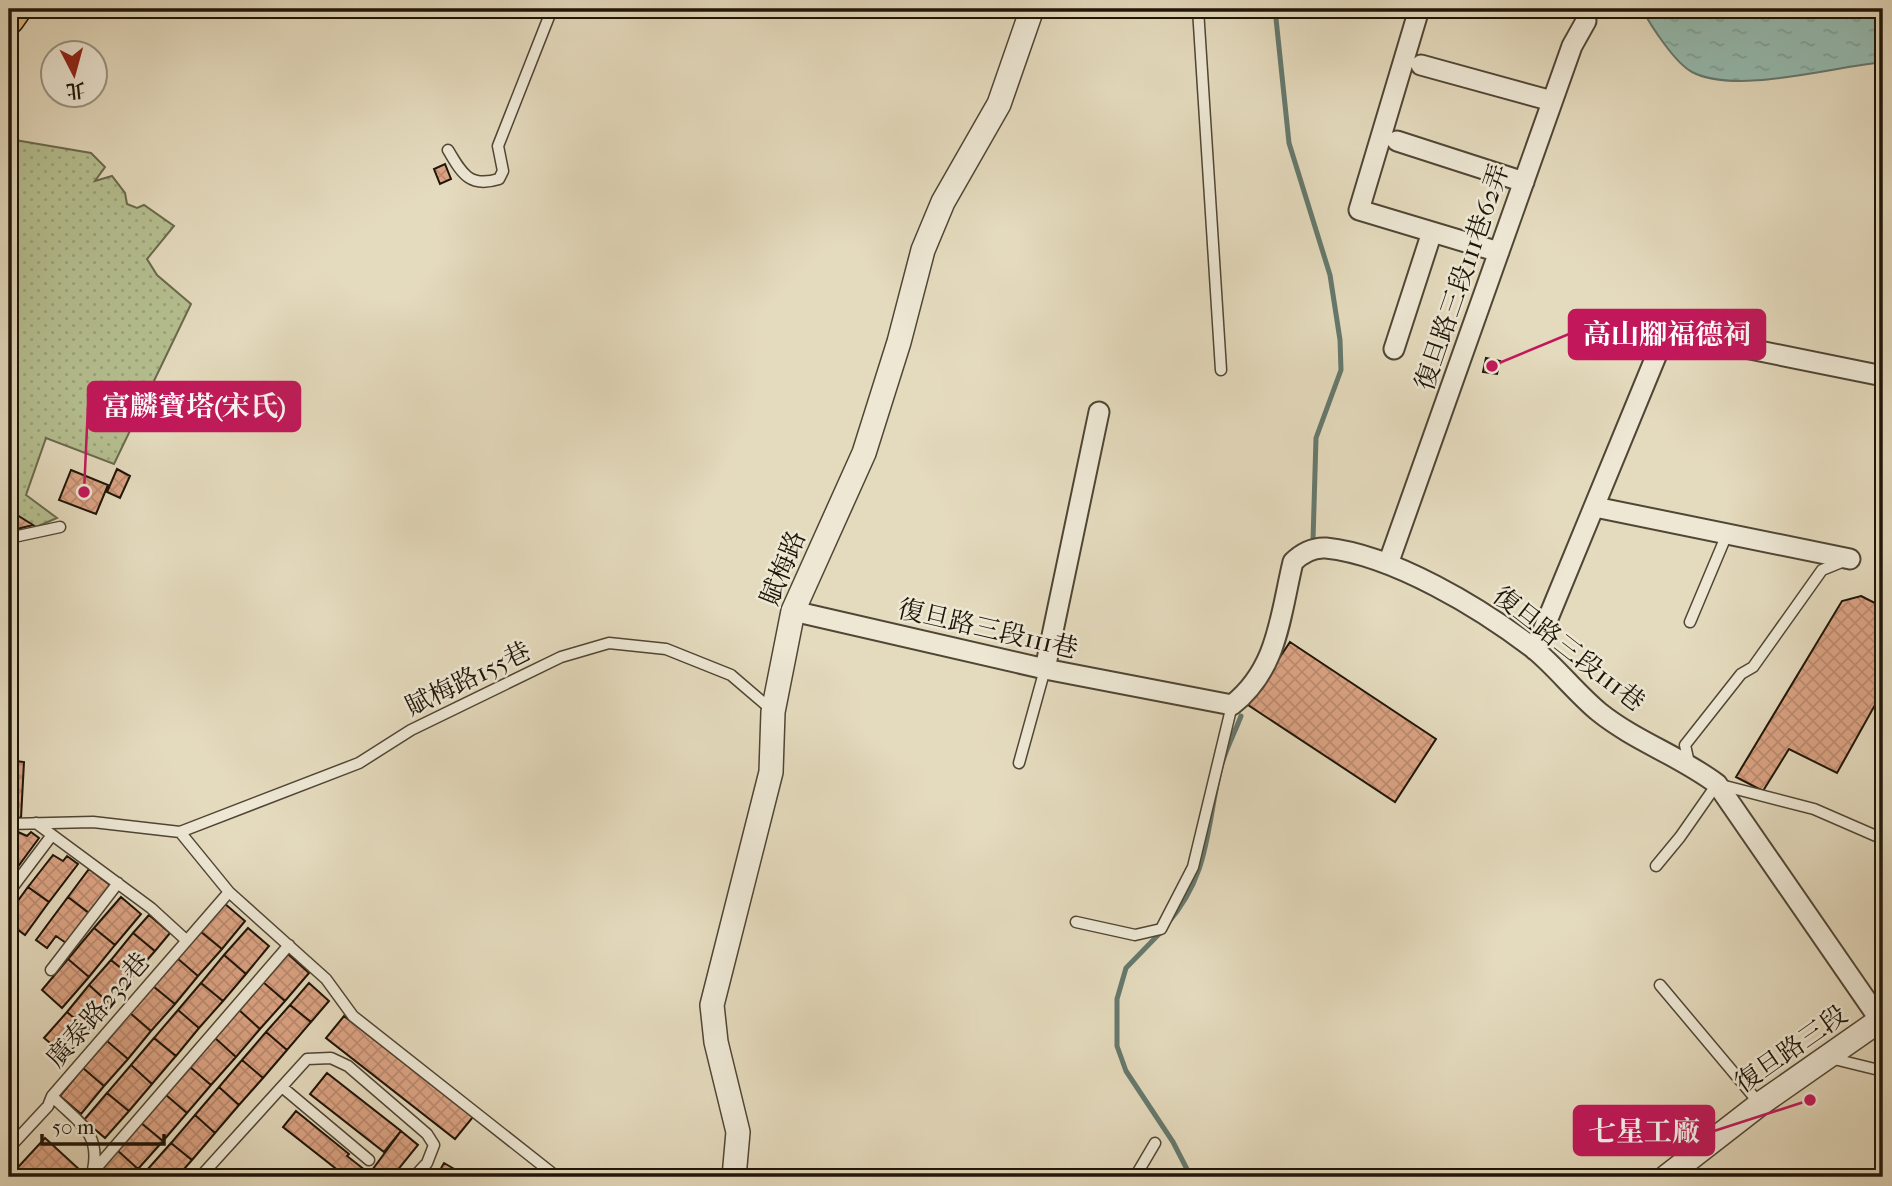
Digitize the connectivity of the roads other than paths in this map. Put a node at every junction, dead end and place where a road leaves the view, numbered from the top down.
1 (16, 9) edge
2 (552, 9) edge
3 (1031, 9) edge
4 (1101, 9) edge
5 (1127, 9) edge
6 (1198, 9) edge
7 (1584, 9) edge
8 (1417, 16) dead end
9 (9, 19) edge
10 (1421, 65) dead end
11 (1552, 101) junction
12 (1397, 141) dead end
13 (449, 150) dead end
14 (1524, 182) junction
15 (1432, 232) junction
16 (1499, 252) junction
17 (1394, 349) dead end
18 (1221, 370) dead end
19 (1883, 376) edge
20 (1099, 412) dead end
21 (1595, 507) junction
22 (60, 527) dead end
23 (1727, 534) junction
24 (9, 538) edge
25 (1850, 559) joint
26 (1388, 564) junction
27 (793, 611) junction
28 (1690, 622) dead end
29 (1535, 650) junction
30 (1045, 669) junction
31 (1232, 705) junction
32 (774, 712) junction
33 (1019, 763) dead end
34 (1689, 763) junction
35 (1717, 784) junction
36 (36, 823) junction
37 (9, 824) edge
38 (180, 832) junction
39 (52, 835) junction
40 (1883, 839) edge
41 (1656, 866) dead end
42 (118, 883) junction
43 (9, 892) edge
44 (229, 892) junction
45 (1076, 922) dead end
46 (186, 940) junction
47 (289, 945) junction
48 (51, 970) dead end
49 (1660, 985) dead end
50 (1882, 1019) edge
51 (1826, 1057) junction
52 (1883, 1071) edge
53 (282, 1087) junction
54 (52, 1096) junction
55 (1760, 1104) junction
56 (1155, 1143) dead end
57 (9, 1148) edge
58 (369, 1160) dead end
59 (93, 1175) edge
60 (200, 1177) edge
61 (414, 1177) edge
62 (557, 1177) edge
63 (734, 1177) edge
64 (1135, 1177) edge
65 (1666, 1177) edge

1 - 9 main road
2 - 13 lane
3 - 27 street, 賦梅路
4 - 5 lane
6 - 18 lane
7 - 11 street, 復旦路三段111巷62弄
8 - 15 street
10 - 11 street
11 - 14 street, 復旦路三段111巷62弄
12 - 14 street
14 - 16 street, 復旦路三段111巷62弄
15 - 16 street
15 - 17 street
16 - 26 street, 復旦路三段111巷62弄
19 - 21 street
20 - 30 street
21 - 23 street
21 - 29 street
22 - 24 lane
23 - 25 street
23 - 28 lane
25 - 34 lane
26 - 29 street, 復旦路三段111巷
26 - 31 street, 復旦路三段111巷
27 - 30 street, 復旦路三段111巷
27 - 32 street, 賦梅路
29 - 34 street, 復旦路三段111巷
30 - 31 street, 復旦路三段111巷
30 - 33 lane
31 - 45 lane
32 - 38 lane, 賦梅路155巷
32 - 63 street, 賦梅路
34 - 35 street, 復旦路三段111巷
35 - 40 lane
35 - 41 lane
35 - 50 street, 復旦路三段111巷
36 - 37 lane
36 - 38 lane
36 - 39 lane
38 - 44 lane
39 - 42 lane
39 - 43 lane
42 - 46 lane
42 - 48 lane
44 - 46 lane, 廣泰路232巷
44 - 47 lane
46 - 54 lane, 廣泰路232巷
47 - 59 lane
47 - 62 lane
49 - 55 lane
50 - 51 street, 復旦路三段
51 - 52 lane
51 - 55 street, 復旦路三段
53 - 58 lane
53 - 60 lane
53 - 61 lane
54 - 57 lane
54 - 59 lane, 廣泰路232巷
55 - 65 street, 復旦路三段
56 - 64 lane

